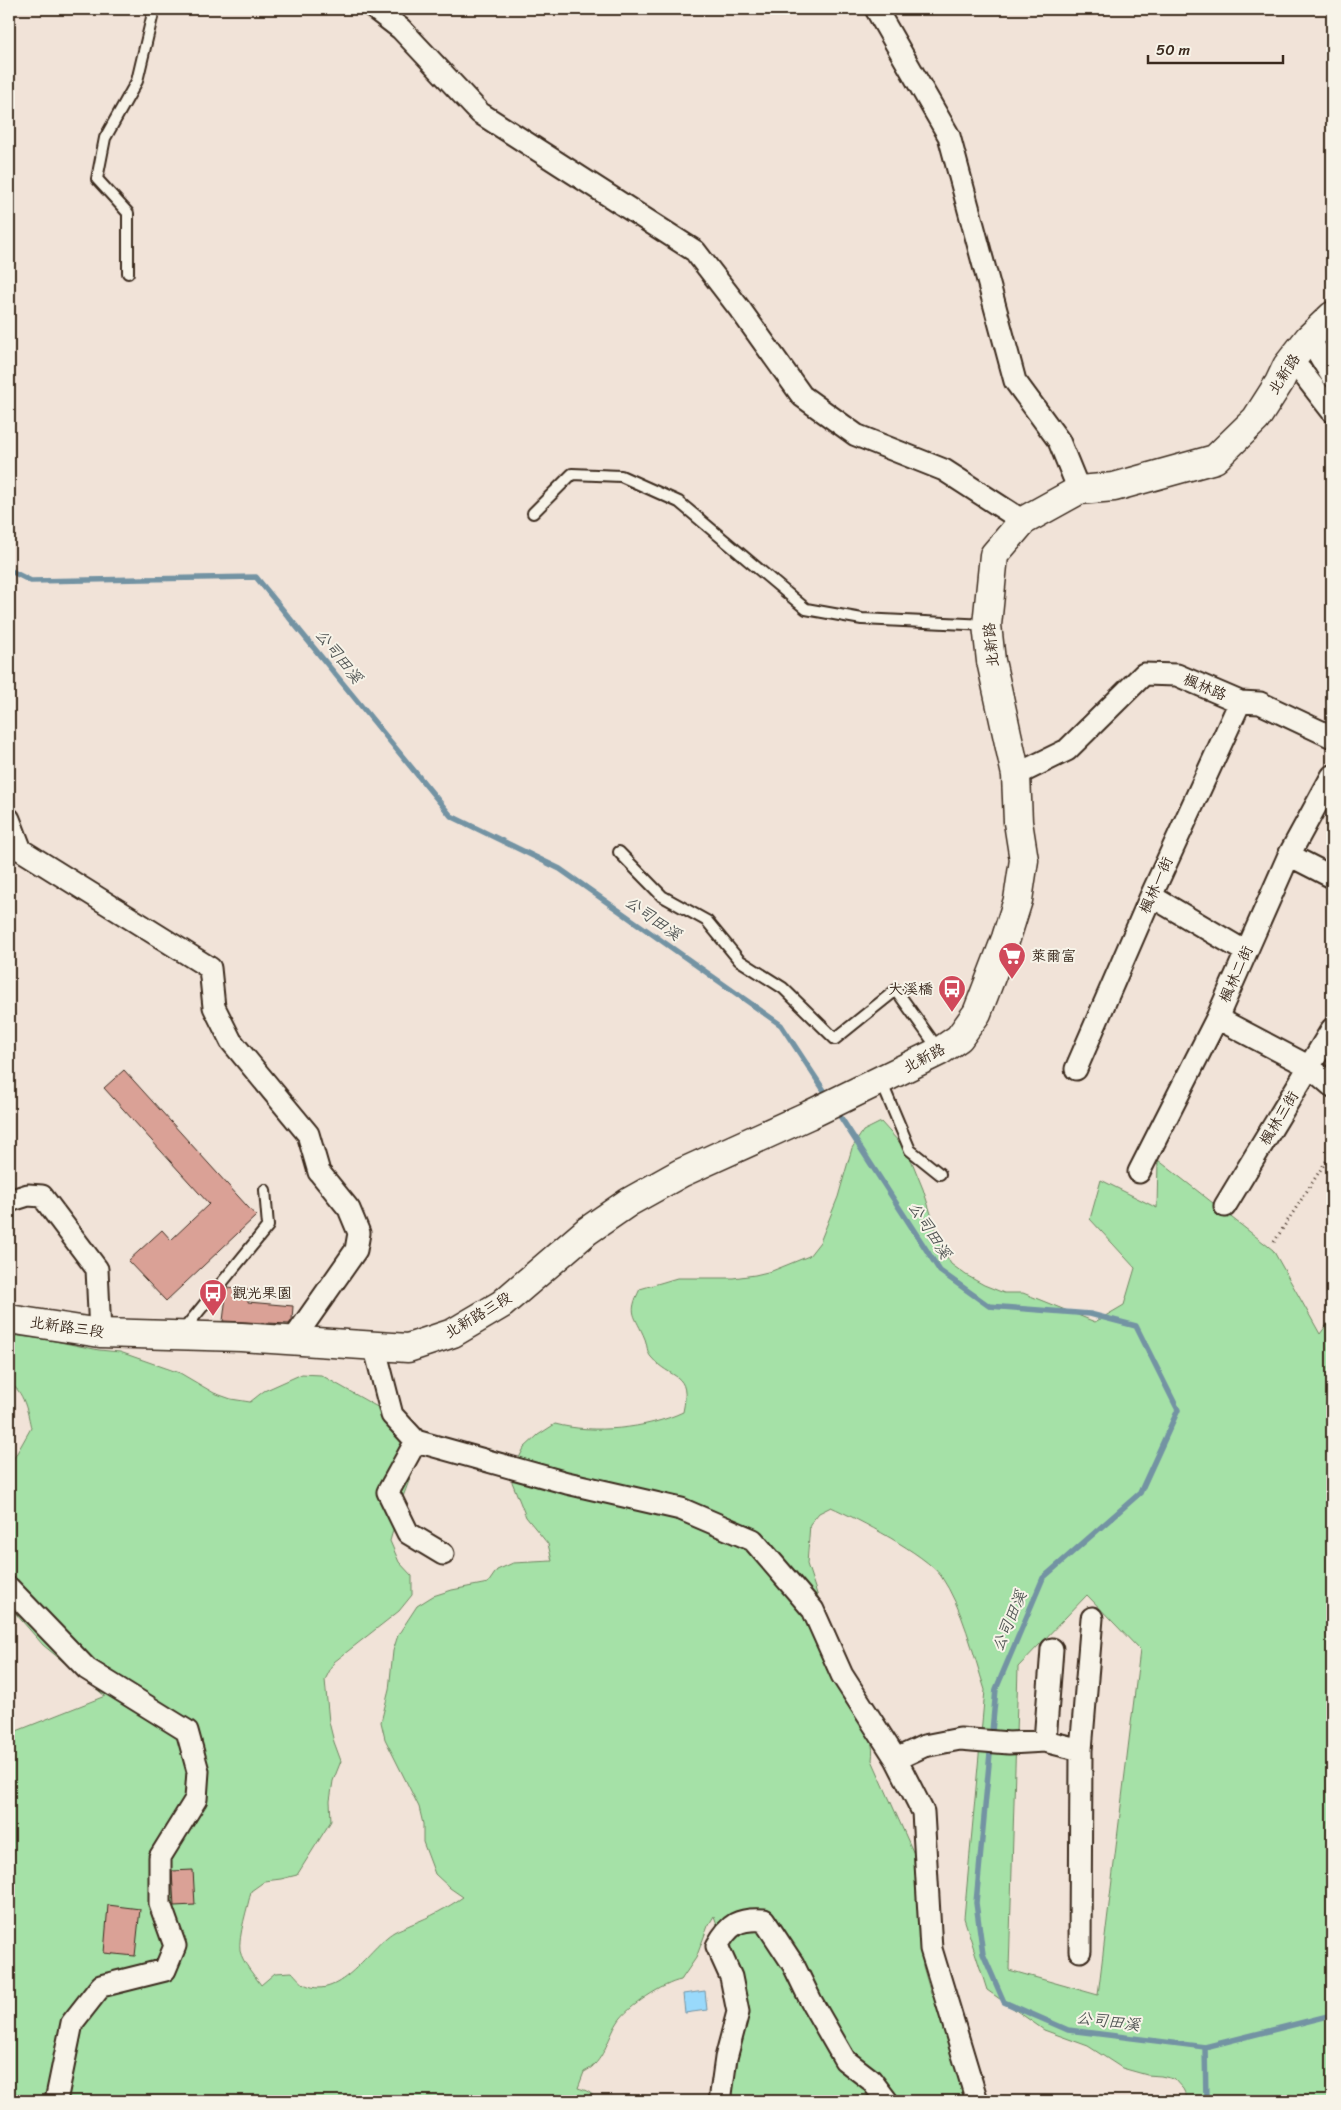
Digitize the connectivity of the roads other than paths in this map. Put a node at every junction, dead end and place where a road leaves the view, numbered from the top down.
1 (154, 9) edge
2 (376, 9) edge
3 (876, 9) edge
4 (128, 273) dead end
5 (1332, 316) edge
6 (1309, 338) junction
7 (1286, 366) junction
8 (1332, 376) edge
9 (1332, 411) edge
10 (1079, 490) junction
11 (533, 513) dead end
12 (1023, 521) junction
13 (987, 624) junction
14 (1240, 702) junction
15 (1332, 737) edge
16 (1016, 775) junction
17 (1332, 776) edge
18 (9, 819) edge
19 (619, 852) dead end
20 (1289, 854) junction
21 (1332, 878) edge
22 (1151, 896) junction
23 (1246, 952) junction
24 (1217, 1018) junction
25 (1332, 1029) edge
26 (940, 1051) junction
27 (1310, 1067) junction
28 (1076, 1069) dead end
29 (881, 1080) junction
30 (1332, 1086) edge
31 (809, 1115) joint
32 (1139, 1172) dead end
33 (940, 1174) dead end
34 (265, 1190) dead end
35 (9, 1201) edge
36 (1225, 1206) dead end
37 (9, 1319) edge
38 (100, 1333) junction
39 (179, 1335) junction
40 (293, 1340) junction
41 (374, 1345) junction
42 (416, 1441) junction
43 (443, 1554) dead end
44 (9, 1588) edge
45 (1092, 1618) dead end
46 (1052, 1649) dead end
47 (1045, 1741) junction
48 (1081, 1750) junction
49 (896, 1759) junction
50 (1080, 1951) dead end
51 (56, 2101) edge
52 (720, 2101) edge
53 (888, 2101) edge
54 (977, 2101) edge

1 - 4 lane
2 - 12 street
3 - 10 street
5 - 6 main road, 北新路
6 - 7 main road, 北新路
6 - 8 street
7 - 9 street
7 - 10 main road, 北新路
10 - 12 main road, 北新路
11 - 13 lane
12 - 13 main road, 北新路
13 - 16 main road, 北新路
14 - 15 street, 楓林路
14 - 16 street, 楓林路
14 - 22 street, 楓林一街
16 - 26 main road, 北新路
17 - 20 street, 楓林二街
18 - 40 street
19 - 26 lane
20 - 21 street
20 - 23 street, 楓林二街
22 - 23 street
22 - 28 street, 楓林一街
23 - 24 street, 楓林二街
24 - 27 street
24 - 32 street, 楓林二街
25 - 27 street, 楓林三街
26 - 29 main road, 北新路
27 - 30 street
27 - 36 street, 楓林三街
29 - 31 main road, 北新路
29 - 33 lane
31 - 41 main road, 北新路三段
34 - 39 lane
35 - 38 street
37 - 38 main road, 北新路三段
38 - 39 main road, 北新路三段
39 - 40 main road, 北新路三段
40 - 41 main road, 北新路三段
41 - 42 street
42 - 43 street
42 - 49 street
44 - 51 street
45 - 48 street
46 - 47 street
47 - 48 street
47 - 49 street
48 - 50 street
49 - 54 street
52 - 53 street

